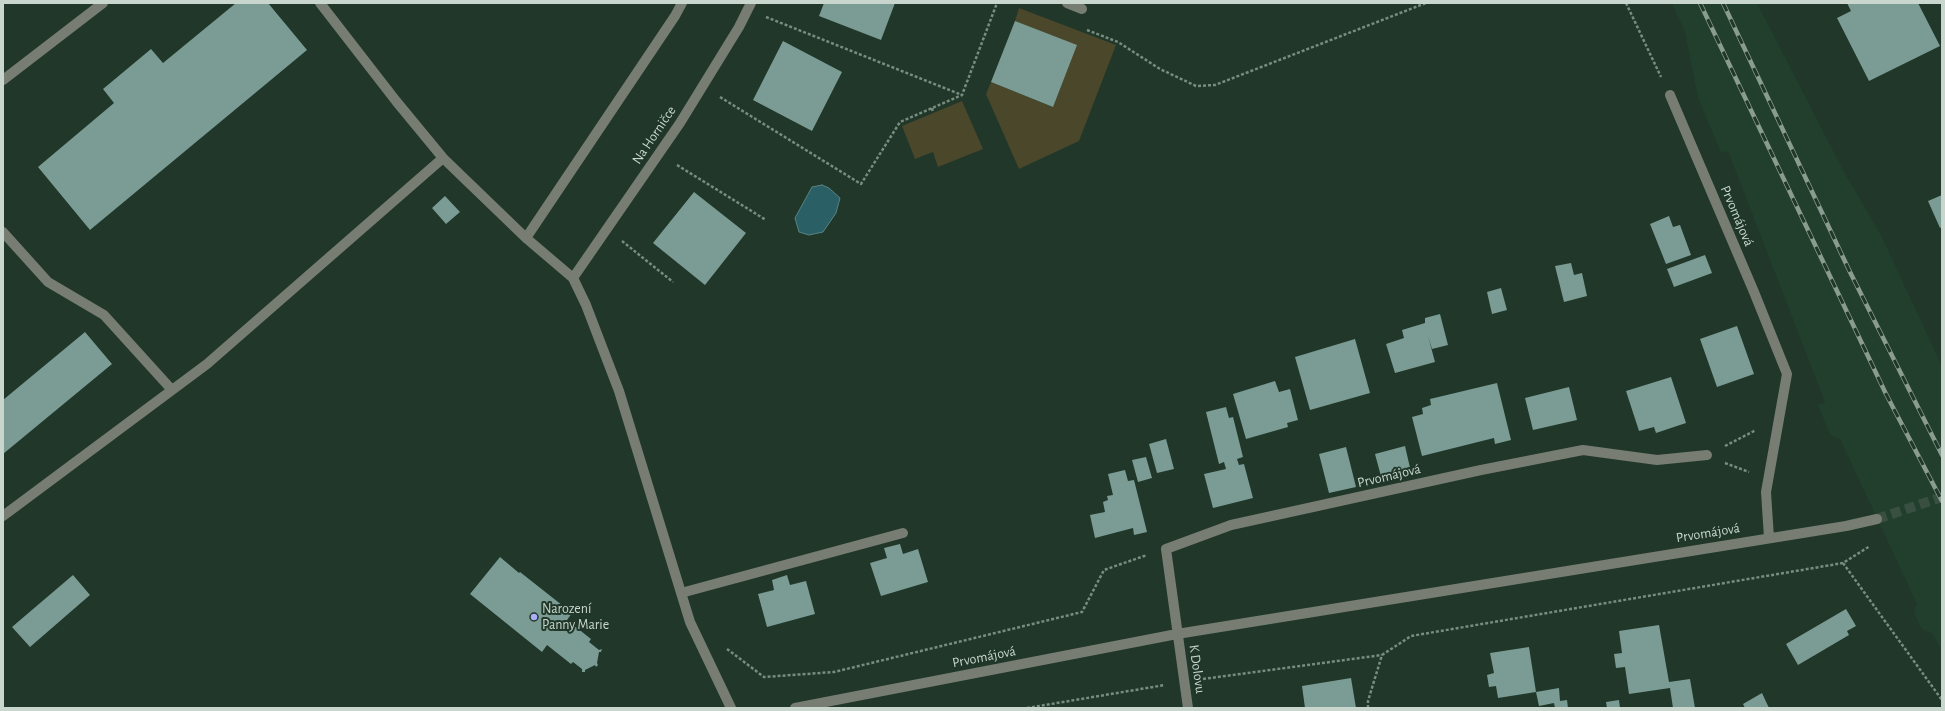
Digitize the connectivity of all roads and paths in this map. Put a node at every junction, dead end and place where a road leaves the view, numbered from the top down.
1 (103, 3) edge
2 (320, 3) edge
3 (682, 3) edge
4 (751, 3) edge
5 (998, 3) edge
6 (1068, 3) edge
7 (1426, 3) edge
8 (1626, 3) edge
9 (1082, 9) dead end
10 (765, 16) dead end
11 (1084, 28) dead end
12 (3, 80) edge
13 (962, 95) junction
14 (1670, 95) joint
15 (718, 96) dead end
16 (932, 108) junction
17 (933, 113) dead end
18 (444, 158) junction
19 (676, 165) dead end
20 (766, 220) dead end
21 (3, 232) edge
22 (526, 238) junction
23 (618, 239) dead end
24 (573, 278) junction
25 (673, 282) dead end
26 (172, 390) junction
27 (1778, 420) junction
28 (1706, 455) junction
29 (1768, 480) junction
30 (3, 516) edge
31 (1877, 519) tunnel mouth
32 (903, 533) dead end
33 (1769, 538) junction
34 (1870, 546) dead end
35 (1166, 549) junction
36 (1844, 563) junction
37 (681, 593) junction
38 (1178, 634) junction
39 (726, 649) dead end
40 (1382, 656) junction
41 (1184, 682) junction
42 (1942, 700) edge
43 (731, 708) edge
44 (795, 708) edge
45 (1027, 708) edge
46 (1188, 708) edge
47 (1368, 708) edge

1 - 12 street
2 - 18 street
3 - 22 street
4 - 24 street, Na Horničce
5 - 13 path
6 - 9 street
7 - 11 path
8 - 14 path
10 - 13 path
13 - 16 path
14 - 27 street, Prvomájová
15 - 16 path
16 - 17 path
18 - 22 street
18 - 26 street
19 - 20 path
21 - 26 street
22 - 24 street
23 - 25 path
24 - 37 street
26 - 30 street
27 - 28 path
27 - 29 street, Prvomájová
28 - 29 path
28 - 35 street, Prvomájová
29 - 33 street, Prvomájová
31 - 33 street, Prvomájová
32 - 37 street
33 - 38 street, Prvomájová
34 - 36 path
35 - 38 street
35 - 39 path
36 - 40 path
36 - 42 path
37 - 43 street
38 - 41 street, K Dolovu
38 - 44 street, Prvomájová
40 - 41 path
40 - 47 path
41 - 45 path
41 - 46 street, K Dolovu

